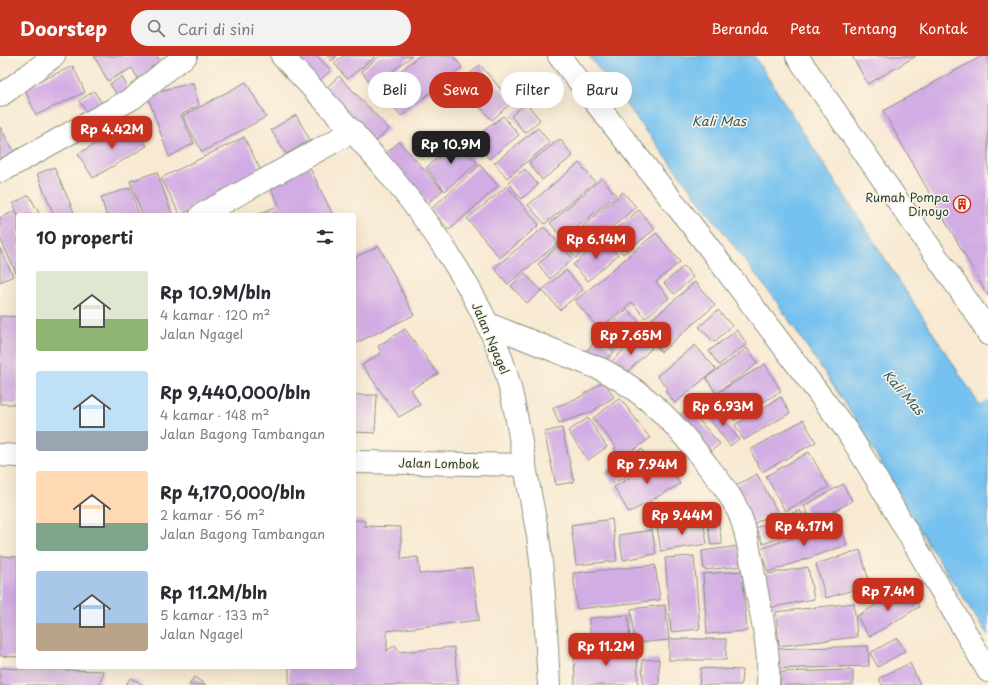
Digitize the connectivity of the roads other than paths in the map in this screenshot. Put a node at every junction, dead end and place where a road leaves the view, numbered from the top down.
1 (54, 56) edge
2 (186, 56) edge
3 (282, 56) edge
4 (559, 56) edge
5 (797, 56) edge
6 (0, 96) edge
7 (353, 131) junction
8 (2, 171) dead end
9 (205, 213) edge
10 (488, 324) junction
11 (984, 326) edge
12 (0, 455) edge
13 (16, 456) edge
14 (356, 462) edge
15 (525, 465) junction
16 (988, 671) edge
17 (549, 685) edge
18 (768, 685) edge

1 - 6 main road
2 - 8 main road
3 - 7 main road, Jalan Ngagel
4 - 16 main road
5 - 11 main road
7 - 9 main road
7 - 10 main road, Jalan Ngagel
10 - 15 main road, Jalan Ngagel
10 - 18 main road
12 - 13 main road
14 - 15 main road, Jalan Lombok
15 - 17 main road, Jalan Ngagel

